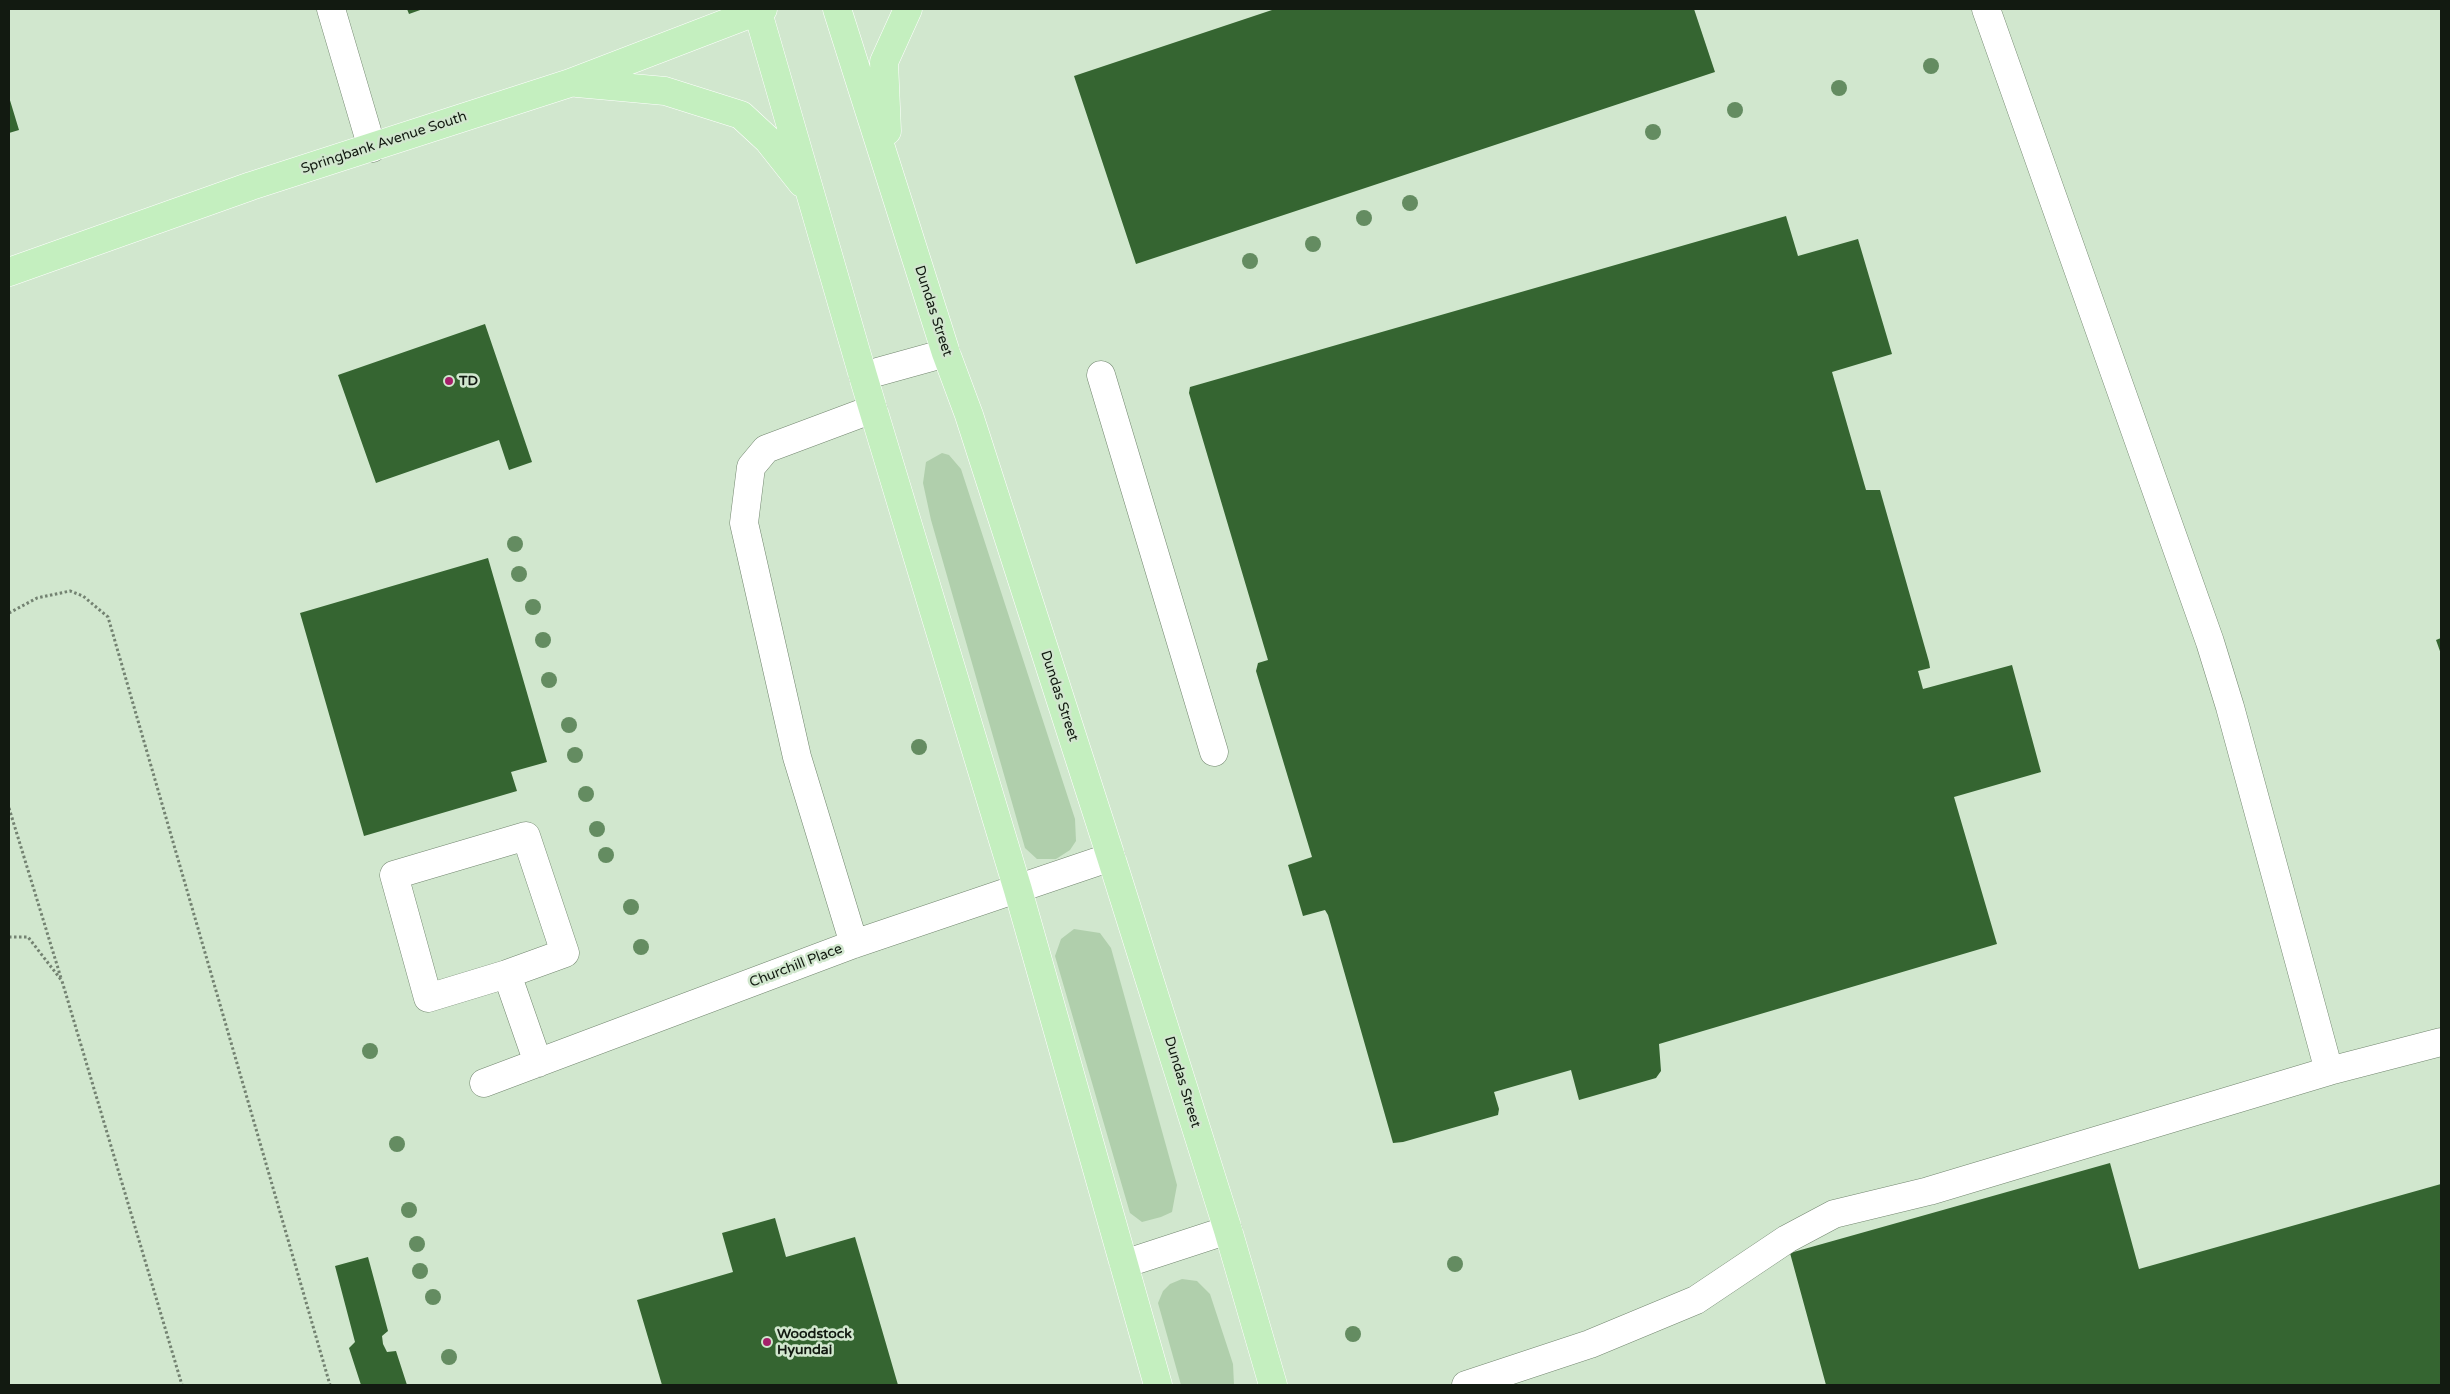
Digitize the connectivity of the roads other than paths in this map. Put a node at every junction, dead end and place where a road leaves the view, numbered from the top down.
1 (331, 9) edge
2 (837, 9) edge
3 (908, 9) edge
4 (1986, 9) edge
5 (759, 10) edge
6 (570, 83) junction
7 (372, 148) junction
8 (892, 180) junction
9 (810, 194) junction
10 (9, 272) edge
11 (946, 353) junction
12 (863, 376) junction
13 (1101, 376) dead end
14 (873, 409) junction
15 (1214, 752) dead end
16 (1111, 857) junction
17 (1018, 890) junction
18 (854, 944) junction
19 (507, 974) junction
20 (2441, 1042) edge
21 (538, 1063) junction
22 (2329, 1070) junction
23 (484, 1083) dead end
24 (1228, 1230) junction
25 (1124, 1264) junction
26 (1158, 1385) edge
27 (1273, 1385) edge
28 (1466, 1385) edge

1 - 7 street
2 - 8 main road, Dundas Street
3 - 8 main road
4 - 22 street
5 - 6 main road, Springbank Avenue South
5 - 9 main road
6 - 7 main road, Springbank Avenue South
6 - 9 main road
7 - 10 main road, Springbank Avenue South
8 - 11 main road, Dundas Street
9 - 12 main road
11 - 12 street
11 - 16 main road, Dundas Street
12 - 14 main road
13 - 15 street
14 - 17 main road
14 - 18 street
16 - 17 street, Churchill Place
16 - 24 main road, Dundas Street
17 - 18 street, Churchill Place
17 - 25 main road
18 - 21 street, Churchill Place
19 - 19 street
19 - 21 street
20 - 22 street
21 - 23 street, Churchill Place
22 - 28 street
24 - 25 street
24 - 27 main road, Dundas Street
25 - 26 main road

